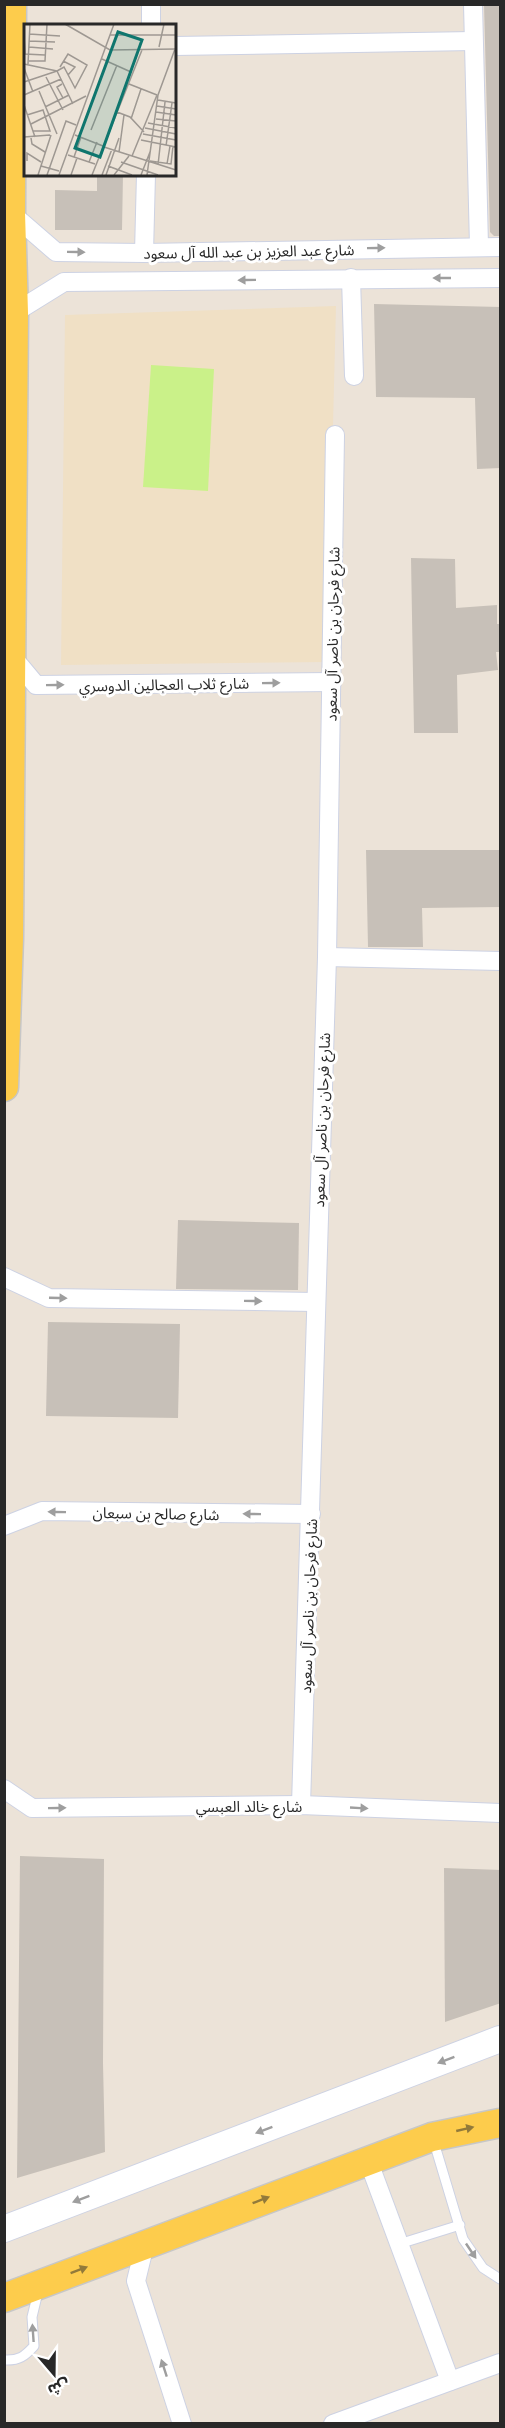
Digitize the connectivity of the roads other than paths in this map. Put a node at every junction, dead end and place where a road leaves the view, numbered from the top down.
1 (12, 4) edge
2 (151, 4) edge
3 (473, 4) edge
4 (151, 24) edge
5 (473, 41) junction
6 (176, 46) edge
7 (146, 176) edge
8 (10, 213) junction
9 (479, 246) junction
10 (501, 247) edge
11 (144, 253) junction
12 (351, 278) junction
13 (501, 278) edge
14 (14, 313) junction
15 (354, 376) dead end
16 (335, 435) dead end
17 (11, 655) junction
18 (332, 682) junction
19 (7, 829) edge
20 (7, 938) edge
21 (327, 957) junction
22 (501, 961) edge
23 (6, 1007) edge
24 (4, 1087) edge
25 (4, 1277) edge
26 (315, 1302) junction
27 (311, 1514) junction
28 (4, 1526) edge
29 (4, 1789) edge
30 (301, 1805) junction
31 (501, 1813) edge
32 (501, 2039) edge
33 (501, 2123) edge
34 (432, 2137) junction
35 (368, 2160) junction
36 (460, 2226) junction
37 (4, 2229) edge
38 (145, 2244) junction
39 (399, 2244) junction
40 (501, 2279) edge
41 (40, 2284) junction
42 (4, 2298) edge
43 (4, 2360) edge
44 (501, 2362) edge
45 (450, 2381) junction
46 (182, 2424) edge
47 (333, 2424) edge

1 - 8 main road
2 - 4 street
3 - 5 street
5 - 6 street
5 - 9 street
7 - 11 street
8 -> 11 street, شارع عبد العزيز بن عبد الله آل سعود
8 - 14 main road
9 - 10 street, شارع عبد العزيز بن عبد الله آل سعود
11 -> 9 street, شارع عبد العزيز بن عبد الله آل سعود
13 -> 12 street, شارع عبد العزيز بن عبد الله آل سعود
12 -> 14 street, شارع عبد العزيز بن عبد الله آل سعود
12 - 15 street
14 - 17 main road
16 - 18 street, شارع فرحان بن ناصر آل سعود
17 -> 18 street, شارع ثلاب العجالين الدوسري
17 - 19 main road
18 - 21 street, شارع فرحان بن ناصر آل سعود
19 - 20 main road
20 - 23 main road
21 - 22 street
21 - 26 street, شارع فرحان بن ناصر آل سعود
23 - 24 main road
25 -> 26 street
26 - 27 street, شارع فرحان بن ناصر آل سعود
27 -> 28 street, شارع صالح بن سبعان
27 - 30 street, شارع فرحان بن ناصر آل سعود
29 -> 30 street, شارع خالد العبسي
30 -> 31 street, شارع خالد العبسي
32 -> 37 main road
34 -> 33 main road
34 - 35 main road
34 - 36 lane
38 -> 35 main road
35 - 39 street
36 - 39 lane
36 -> 40 lane
41 -> 38 main road
46 -> 38 street
39 - 45 street
41 - 42 main road
43 -> 41 lane
44 - 45 street
45 - 47 street

